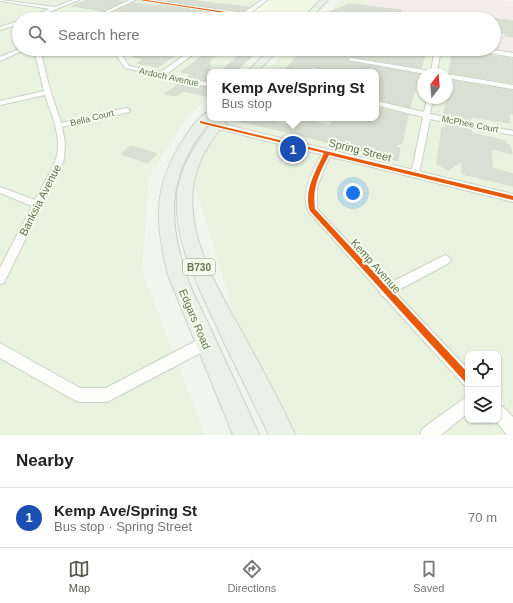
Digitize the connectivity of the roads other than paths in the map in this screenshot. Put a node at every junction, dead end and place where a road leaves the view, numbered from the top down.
1 (0, 0) edge
2 (77, 0) edge
3 (133, 0) edge
4 (141, 0) edge
5 (265, 0) edge
6 (324, 0) edge
7 (334, 0) edge
8 (55, 8) junction
9 (45, 12) edge
10 (107, 12) edge
11 (223, 12) edge
12 (248, 12) edge
13 (312, 12) edge
14 (323, 12) edge
15 (12, 25) edge
16 (0, 30) edge
17 (501, 53) edge
18 (0, 54) edge
19 (12, 54) edge
20 (513, 55) edge
21 (7, 56) junction
22 (38, 56) edge
23 (121, 56) edge
24 (187, 56) edge
25 (274, 56) edge
26 (276, 56) edge
27 (437, 56) edge
28 (0, 59) edge
29 (351, 60) dead end
30 (436, 68) edge
31 (256, 69) edge
32 (268, 69) edge
33 (417, 71) edge
34 (161, 75) junction
35 (453, 77) edge
36 (207, 84) edge
37 (513, 87) edge
38 (47, 92) junction
39 (0, 103) edge
40 (379, 104) edge
41 (429, 104) edge
42 (126, 110) dead end
43 (426, 116) junction
44 (212, 121) edge
45 (212, 121) edge
46 (216, 121) edge
47 (58, 126) junction
48 (513, 133) edge
49 (327, 153) junction
50 (415, 174) junction
51 (0, 190) edge
52 (513, 198) edge
53 (37, 204) junction
54 (445, 260) dead end
55 (0, 279) edge
56 (385, 291) junction
57 (205, 343) junction
58 (0, 350) edge
59 (465, 376) edge
60 (465, 406) edge
61 (501, 415) edge
62 (513, 429) edge
63 (246, 435) edge
64 (282, 435) edge
65 (428, 435) edge

1 - 8 street
2 - 8 street
3 - 10 street
4 - 11 street
5 - 12 street
6 - 13 main road
7 - 14 main road
8 - 9 street
15 - 16 street
17 - 20 street
18 - 21 street
19 - 21 street
21 - 28 street
22 - 38 street, Banksia Avenue
23 - 34 street, Ardoch Avenue
24 - 34 street
25 - 31 main road
26 - 32 main road
27 - 30 street
29 - 33 street
34 - 36 street, Ardoch Avenue
35 - 37 street
38 - 39 street
38 - 47 street, Banksia Avenue
40 - 43 street, McPhee Court
41 - 43 street
42 - 47 street, Bella Court
43 - 48 street, McPhee Court
43 - 50 street
44 - 57 main road, Edgars Road / B730
45 - 64 main road, B730
46 - 49 street, Spring Street
47 - 53 street, Banksia Avenue
49 - 50 street, Spring Street
49 - 56 street, Kemp Avenue
50 - 52 street, Spring Street
51 - 53 street
53 - 55 street, Banksia Avenue
54 - 56 street
56 - 59 street, Kemp Avenue
57 - 58 street
57 - 63 main road, Edgars Road / B730
60 - 65 street
61 - 62 street

